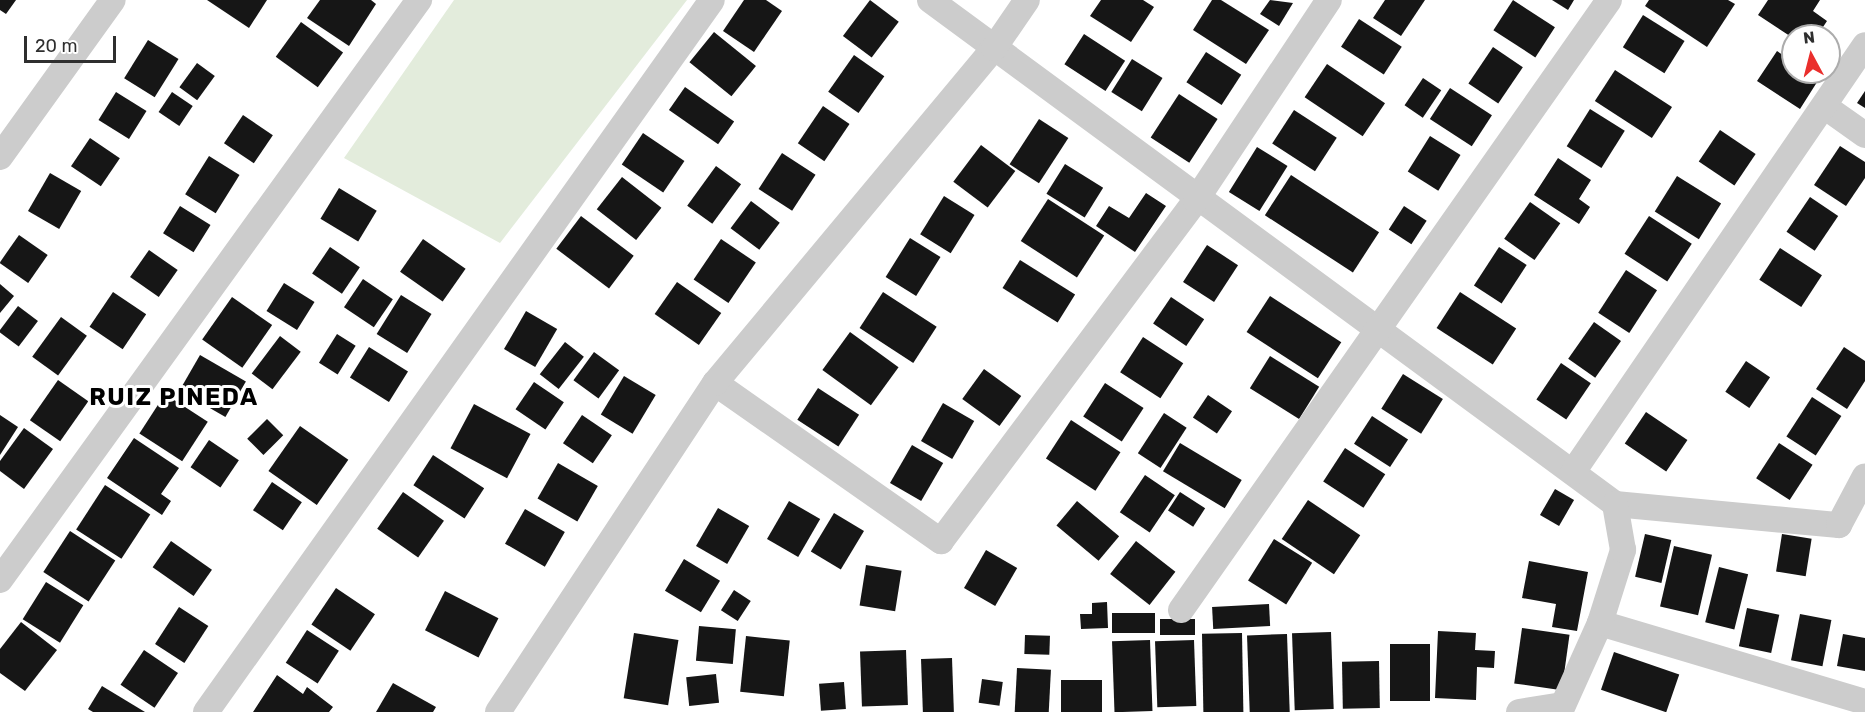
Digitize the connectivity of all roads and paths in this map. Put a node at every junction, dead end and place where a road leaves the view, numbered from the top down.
1 (113, 0) edge
2 (419, 0) edge
3 (712, 0) edge
4 (930, 0) edge
5 (1027, 0) edge
6 (1329, 0) edge
7 (1609, 0) edge
8 (1865, 45) edge
9 (994, 48) junction
10 (1824, 106) junction
11 (1865, 135) edge
12 (0, 158) edge
13 (1196, 200) junction
14 (1378, 328) junction
15 (715, 383) junction
16 (1573, 472) junction
17 (1865, 476) edge
18 (1615, 504) junction
19 (0, 580) edge
20 (1180, 610) dead end
21 (1600, 623) junction
22 (1865, 702) edge
23 (1561, 708) edge
24 (206, 712) edge
25 (498, 712) edge
26 (1518, 712) edge

1 - 12 street
2 - 19 street
3 - 24 street
4 - 9 street
5 - 9 street
6 - 13 street
7 - 14 street
8 - 10 street
9 - 13 street
9 - 15 street
10 - 11 street
10 - 16 street
13 - 14 street
13 - 15 street
14 - 16 street
14 - 20 street
15 - 25 street
16 - 18 street
17 - 18 street
18 - 21 street
21 - 22 street
21 - 23 street
23 - 26 street

